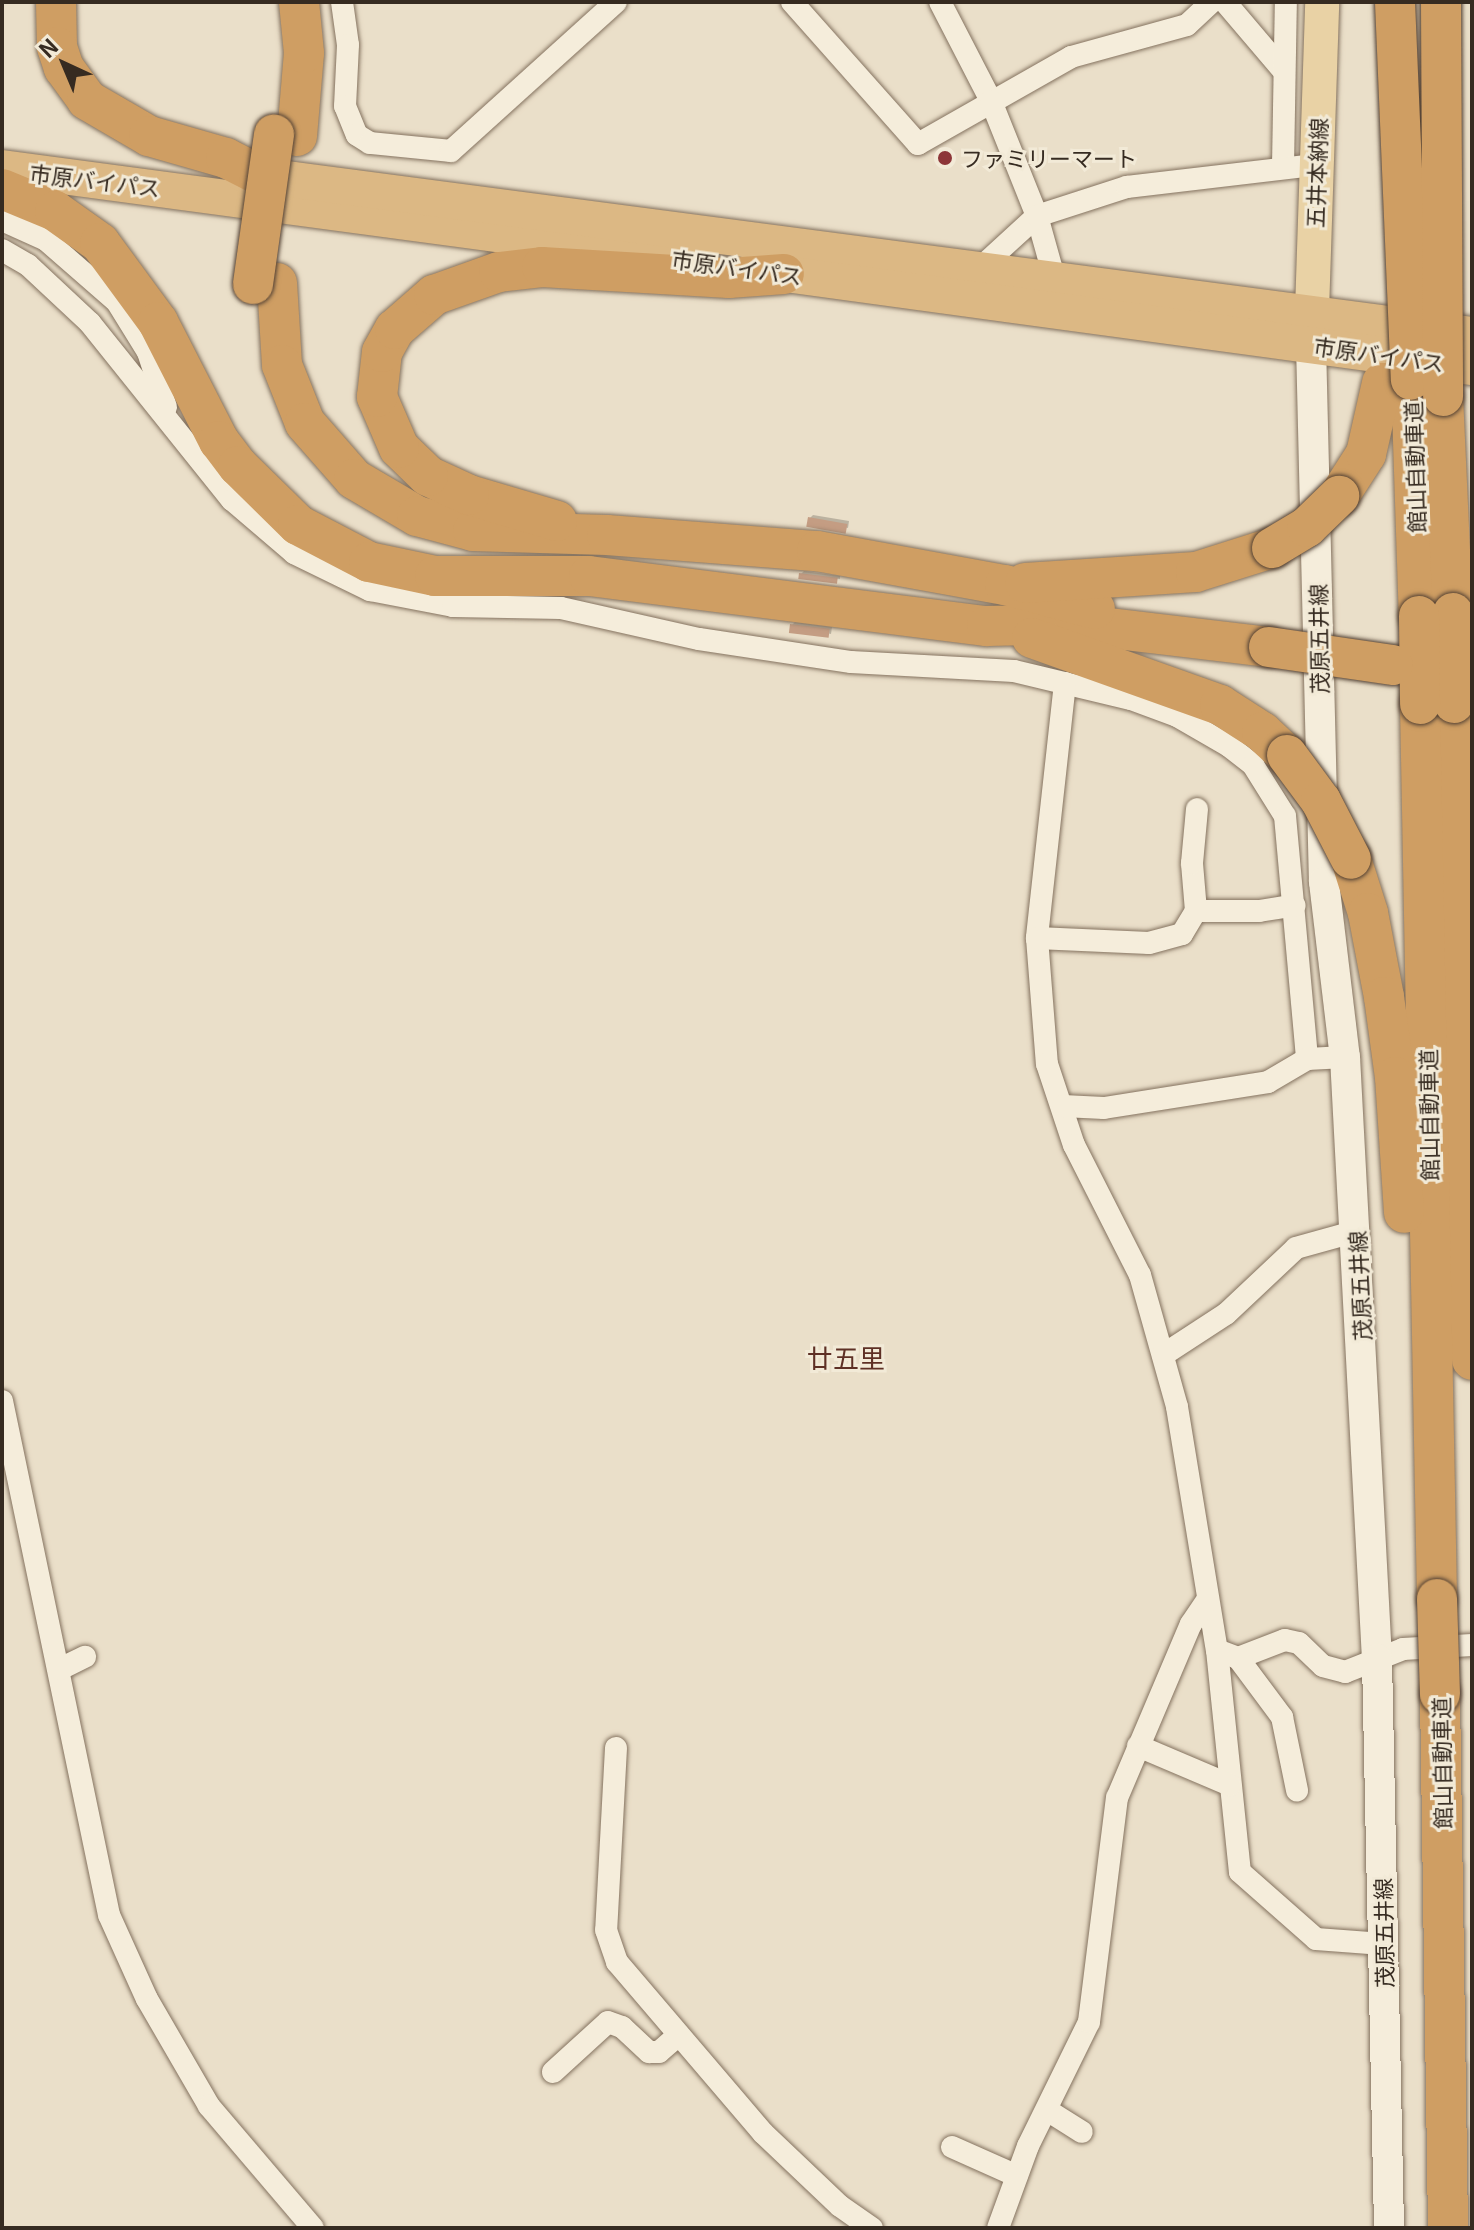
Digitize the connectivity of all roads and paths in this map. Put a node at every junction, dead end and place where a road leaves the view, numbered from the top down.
1 (56, 2) edge
2 (273, 2) edge
3 (299, 2) edge
4 (342, 2) edge
5 (616, 2) edge
6 (792, 2) edge
7 (940, 2) edge
8 (1212, 2) edge
9 (1225, 2) edge
10 (1286, 2) edge
11 (1322, 2) edge
12 (1395, 2) edge
13 (1441, 2) edge
14 (1282, 69) junction
15 (991, 101) junction
16 (285, 135) junction
17 (2, 143) edge
18 (1299, 166) junction
19 (2, 168) edge
20 (260, 175) junction
21 (2, 189) edge
22 (1037, 216) junction
23 (2, 220) edge
24 (2, 250) edge
25 (979, 269) junction
26 (784, 274) junction
27 (1054, 277) junction
28 (265, 284) junction
29 (1312, 329) junction
30 (1472, 335) edge
31 (1472, 367) edge
32 (1424, 394) junction
33 (171, 420) junction
34 (607, 535) junction
35 (1472, 546) edge
36 (589, 576) junction
37 (1005, 585) junction
38 (987, 626) junction
39 (1414, 634) junction
40 (1271, 639) junction
41 (1065, 683) junction
42 (1437, 703) junction
43 (1197, 809) dead end
44 (1295, 905) junction
45 (1196, 911) junction
46 (1037, 938) junction
47 (1345, 1057) junction
48 (1307, 1059) junction
49 (1063, 1106) junction
50 (1357, 1231) junction
51 (1472, 1340) edge
52 (1163, 1355) junction
53 (1472, 1360) edge
54 (2, 1401) edge
55 (1208, 1599) junction
56 (1437, 1599) junction
57 (1472, 1645) edge
58 (1227, 1654) junction
59 (85, 1657) dead end
60 (1377, 1659) junction
61 (60, 1669) junction
62 (1138, 1746) junction
63 (616, 1748) dead end
64 (1230, 1785) junction
65 (1297, 1790) dead end
66 (1383, 1944) junction
67 (676, 2037) junction
68 (553, 2072) dead end
69 (1047, 2110) junction
70 (1082, 2132) dead end
71 (952, 2147) dead end
72 (1017, 2176) junction
73 (313, 2228) edge
74 (872, 2228) edge
75 (998, 2228) edge
76 (1389, 2228) edge
77 (1448, 2228) edge

1 - 20 highway
2 - 16 highway
3 - 16 highway
4 - 5 street
6 - 15 street
7 - 15 street
8 - 15 street
9 - 14 street
10 - 14 street
11 - 18 main road, 五井本納線
12 - 32 highway, 館山自動車道, bridge
13 - 32 highway, 館山自動車道, bridge
14 - 18 street
15 - 22 street
16 - 28 highway
17 - 20 highway, 市原バイパス
18 - 22 street
18 - 29 main road, 五井本納線
19 - 26 highway, 市原バイパス
20 - 25 highway, 市原バイパス
21 - 36 highway
22 - 25 street
22 - 27 street
23 - 33 street
24 - 33 street
25 - 27 highway, 市原バイパス
26 - 29 highway, 市原バイパス
26 - 34 highway
27 - 29 highway, 市原バイパス
28 - 34 highway
28 - 36 highway
29 - 30 highway, 市原バイパス
29 - 31 highway, 市原バイパス
29 - 47 main road, 茂原五井線
32 - 35 highway
32 - 37 highway, bridge
32 - 39 highway, 館山自動車道
33 - 41 street
34 - 37 highway
36 - 38 highway
37 - 40 highway
38 - 40 highway
38 - 56 highway, bridge
39 - 40 highway
39 - 42 highway, 館山自動車道, bridge
41 - 44 street
41 - 46 street
42 - 51 highway, 館山自動車道
42 - 56 highway, 館山自動車道
43 - 45 street
44 - 45 street
44 - 48 street
45 - 46 street
46 - 49 street
47 - 48 street
47 - 50 main road, 茂原五井線
48 - 49 street
49 - 52 street
50 - 52 street
50 - 60 main road, 茂原五井線
51 - 53 highway, 館山自動車道
52 - 55 street
54 - 61 street
55 - 58 street
55 - 62 street
56 - 77 highway, 館山自動車道, bridge
57 - 60 street
58 - 60 street
58 - 64 street
58 - 65 street
59 - 61 street
60 - 66 main road, 茂原五井線
61 - 73 street
62 - 64 street
62 - 69 street
63 - 67 street
64 - 66 street
66 - 76 main road, 茂原五井線
67 - 68 street
67 - 74 street
69 - 70 street
69 - 72 street
71 - 72 street
72 - 75 street

